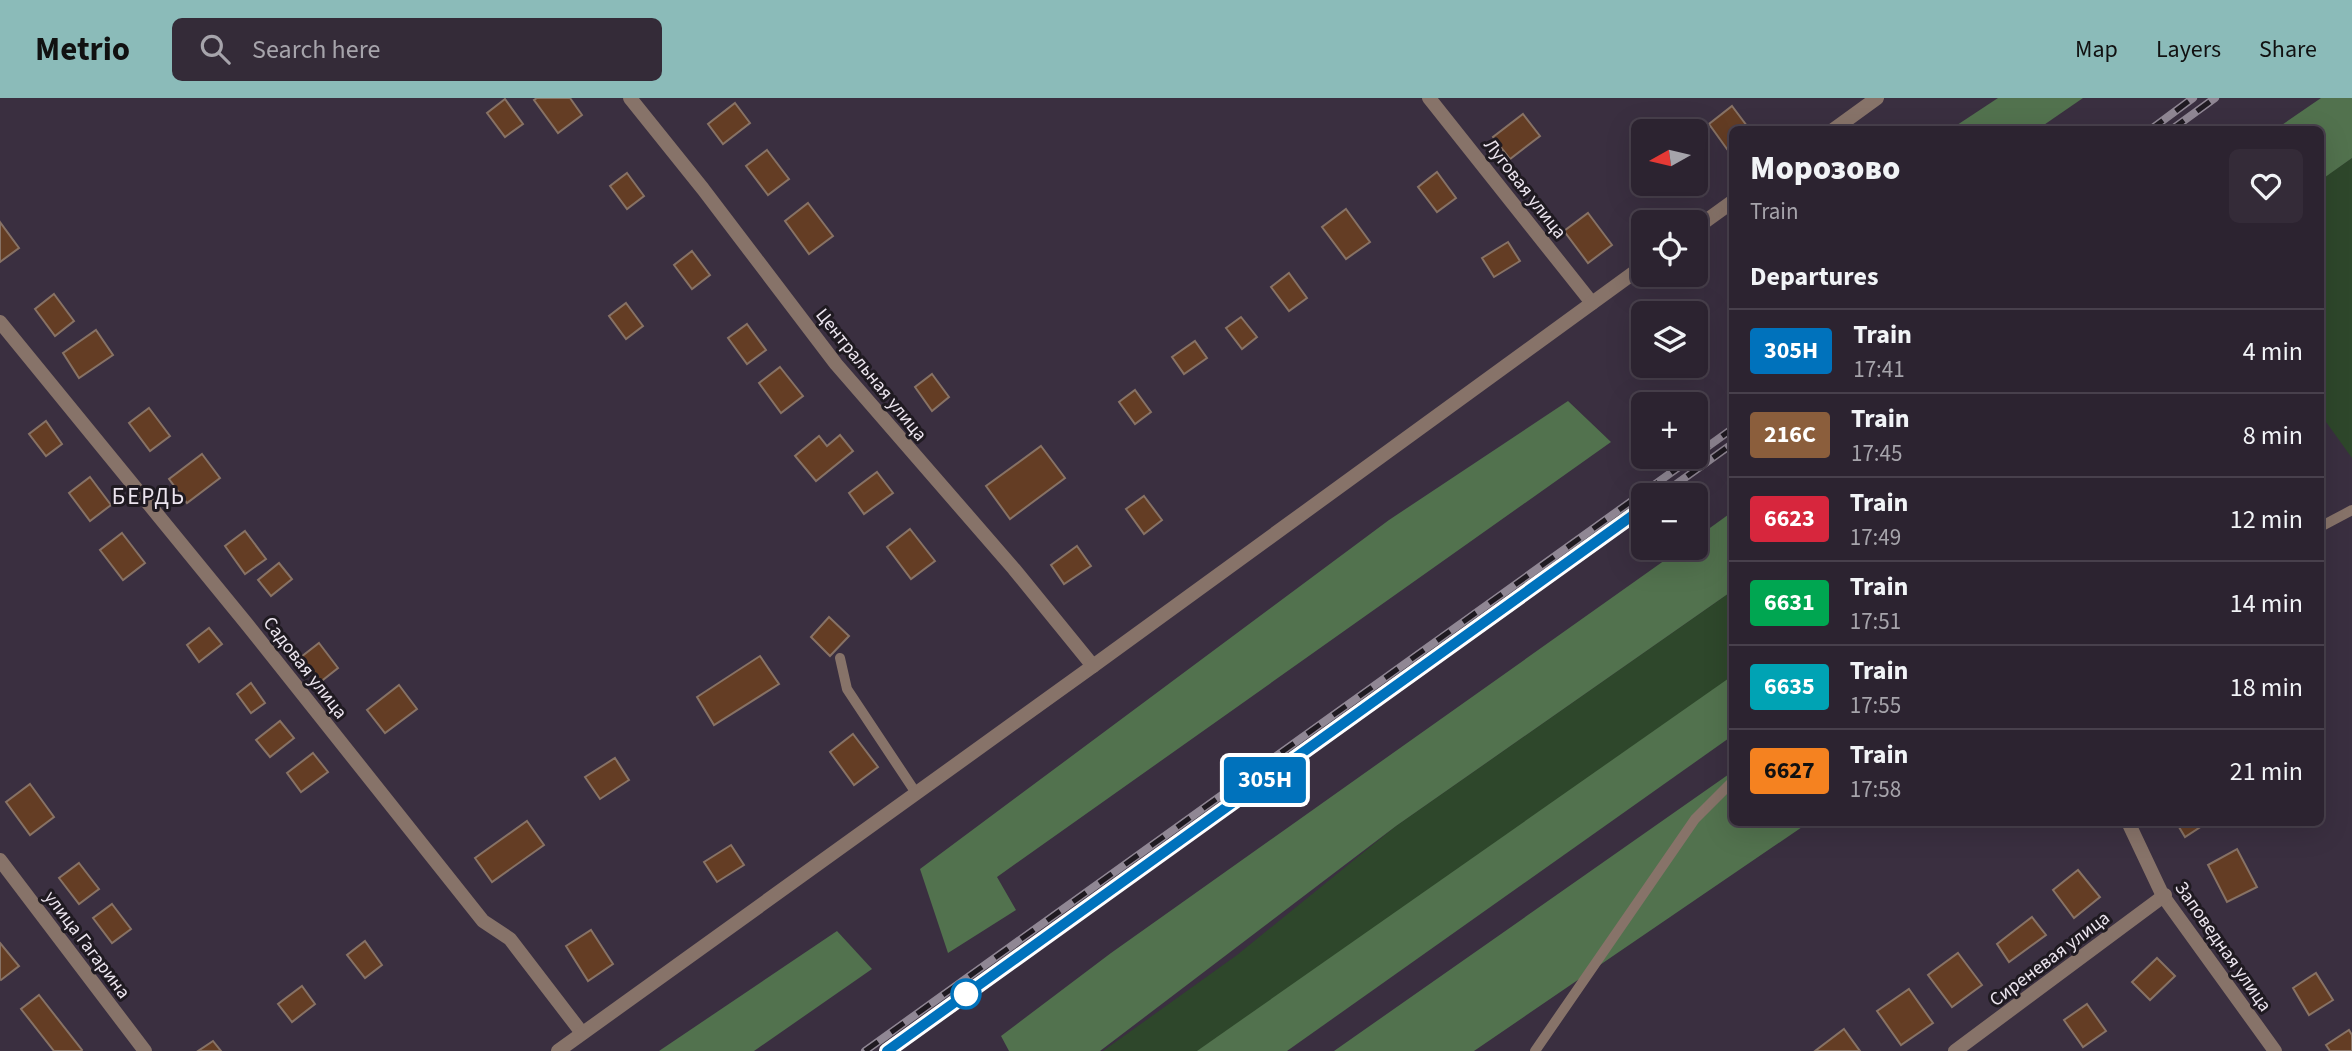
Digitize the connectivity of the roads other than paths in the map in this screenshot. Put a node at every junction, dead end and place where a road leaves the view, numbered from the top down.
1 (630, 98) edge
2 (1429, 98) edge
3 (1877, 98) edge
4 (1838, 126) edge
5 (1729, 204) edge
6 (1708, 219) edge
7 (1631, 275) edge
8 (1592, 303) junction
9 (0, 322) edge
10 (2352, 510) edge
11 (2324, 525) edge
12 (841, 658) dead end
13 (1093, 666) junction
14 (1729, 785) edge
15 (916, 793) junction
16 (2130, 826) edge
17 (0, 860) edge
18 (2164, 896) junction
19 (582, 1033) junction
20 (145, 1051) edge
21 (558, 1051) edge
22 (1535, 1051) edge
23 (1955, 1051) edge
24 (2275, 1051) edge

1 - 13 street, Центральная улица
2 - 8 street, Луговая улица
3 - 4 street
5 - 6 street
7 - 8 street
8 - 13 street
9 - 19 street, Садовая улица
10 - 11 lane
12 - 15 lane
13 - 15 street
14 - 22 lane
15 - 19 street
16 - 18 street, Заповедная улица
17 - 20 street, улица Гагарина
18 - 23 street, Сиреневая улица
18 - 24 street, Заповедная улица
19 - 21 street

